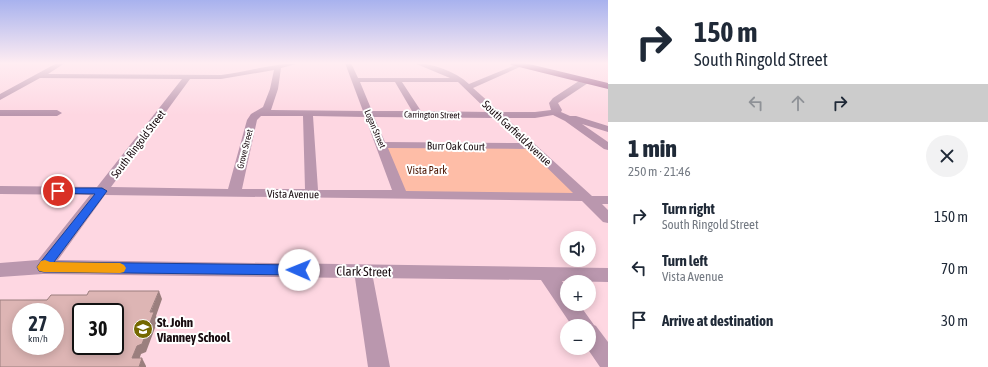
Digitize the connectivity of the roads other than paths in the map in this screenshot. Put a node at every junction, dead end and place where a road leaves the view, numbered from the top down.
1 (31, 80) edge
2 (186, 80) edge
3 (276, 80) edge
4 (354, 80) edge
5 (398, 80) edge
6 (401, 80) edge
7 (459, 80) edge
8 (472, 80) edge
9 (582, 80) edge
10 (585, 81) junction
11 (464, 83) junction
12 (608, 86) edge
13 (0, 88) edge
14 (15, 89) junction
15 (0, 97) edge
16 (554, 112) junction
17 (0, 113) edge
18 (57, 113) dead end
19 (259, 113) junction
20 (308, 114) junction
21 (368, 114) junction
22 (419, 115) junction
23 (498, 116) junction
24 (608, 129) edge
25 (382, 145) junction
26 (531, 146) junction
27 (608, 147) edge
28 (0, 190) edge
29 (102, 191) junction
30 (234, 193) junction
31 (312, 194) junction
32 (401, 195) junction
33 (587, 198) junction
34 (608, 200) edge
35 (608, 218) edge
36 (44, 267) junction
37 (0, 270) edge
38 (363, 271) junction
39 (546, 273) junction
40 (608, 275) edge
41 (560, 292) edge
42 (596, 343) edge
43 (608, 360) edge
44 (379, 367) edge

1 - 14 street
2 - 29 street, South Ringold Street
3 - 19 street, Grove Street
4 - 21 street, Logan Street
5 - 22 street
6 - 11 street
7 - 11 street, South Garfield Avenue
8 - 11 street
9 - 10 main road
10 - 12 main road
10 - 16 street
11 - 23 street, South Garfield Avenue
13 - 14 street
14 - 15 street
16 - 23 street, Carrington Street
16 - 24 street
16 - 27 street
17 - 18 street
19 - 20 street, Carrington Street
19 - 30 street, Grove Street
20 - 21 street, Carrington Street
20 - 31 street
21 - 22 street, Carrington Street
21 - 25 street, Logan Street
22 - 23 street, Carrington Street
23 - 26 street, South Garfield Avenue
25 - 26 street, Burr Oak Court
25 - 32 street, Logan Street
26 - 33 street, South Garfield Avenue
28 - 29 street, Vista Avenue
29 - 30 street, Vista Avenue
29 - 36 street, South Ringold Street
30 - 31 street, Vista Avenue
31 - 32 street, Vista Avenue
32 - 33 street, Vista Avenue
33 - 34 street, Vista Avenue
33 - 35 street, South Garfield Avenue
36 - 37 street, Clark Street
36 - 38 street, Clark Street
38 - 39 street, Clark Street
38 - 44 street
39 - 40 street, Clark Street
39 - 41 street
42 - 43 street

